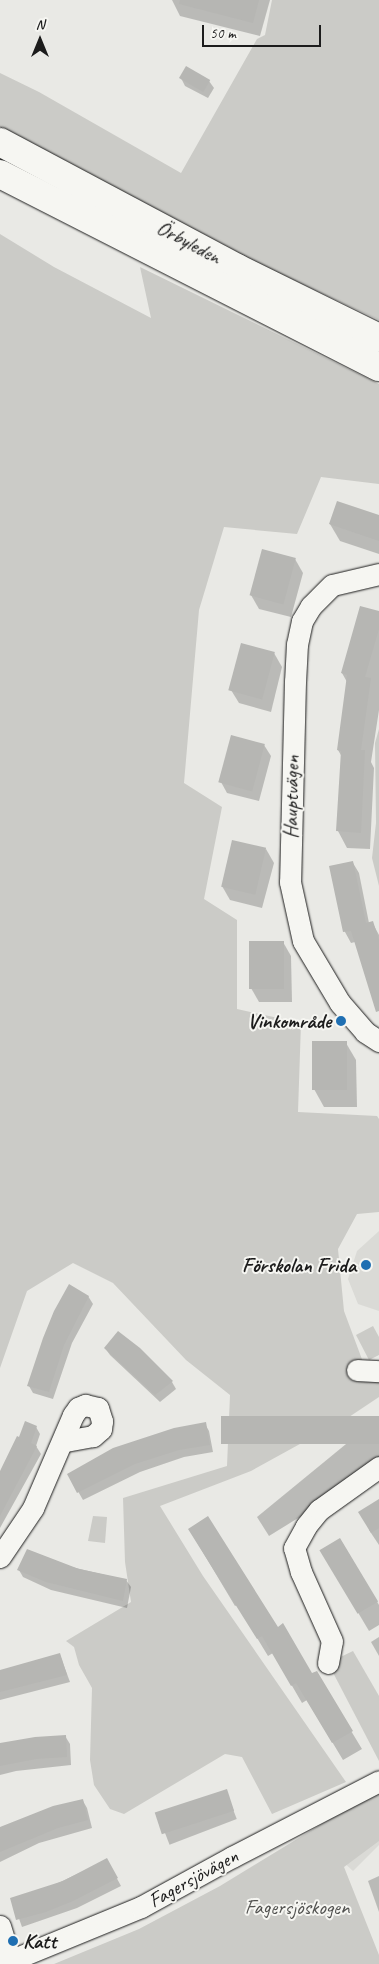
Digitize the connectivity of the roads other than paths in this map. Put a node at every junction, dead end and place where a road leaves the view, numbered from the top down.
1 (0, 142) edge
2 (0, 174) edge
3 (379, 338) edge
4 (379, 367) edge
5 (379, 574) edge
6 (379, 1041) edge
7 (357, 1370) dead end
8 (379, 1371) edge
9 (64, 1441) dead end
10 (379, 1467) edge
11 (0, 1557) edge
12 (328, 1663) dead end
13 (379, 1781) edge
14 (0, 1926) edge
15 (6, 1963) edge

1 - 3 main road, Örbyleden
2 - 4 main road, Örbyleden
5 - 6 street, Hauptvägen
7 - 8 street
9 - 11 street
10 - 12 street
13 - 15 street, Fagersjövägen
14 - 15 street

